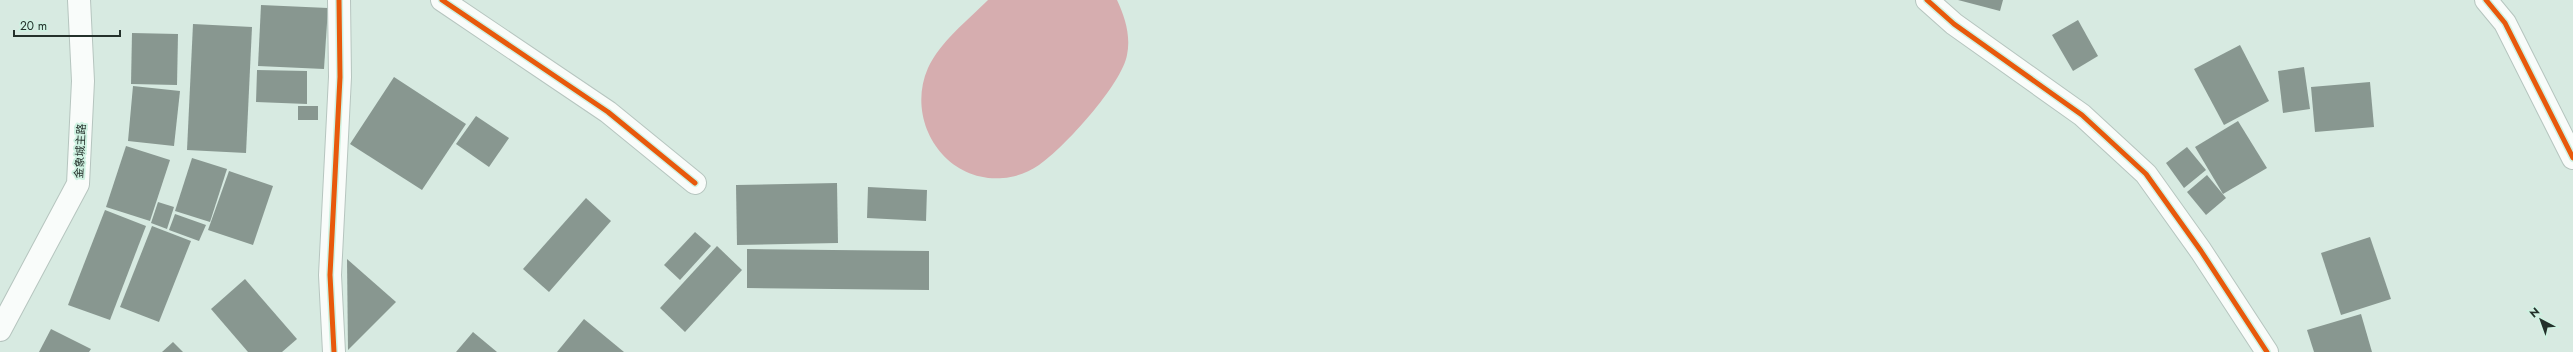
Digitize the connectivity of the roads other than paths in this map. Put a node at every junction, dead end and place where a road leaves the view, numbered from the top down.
1 (79, 0) edge
2 (339, 0) edge
3 (442, 0) edge
4 (1926, 0) edge
5 (2486, 0) edge
6 (2573, 158) edge
7 (695, 183) dead end
8 (0, 330) edge
9 (334, 352) edge
10 (2267, 352) edge

1 - 8 street, 金象城主路
2 - 9 street
3 - 7 street
4 - 10 street
5 - 6 street

